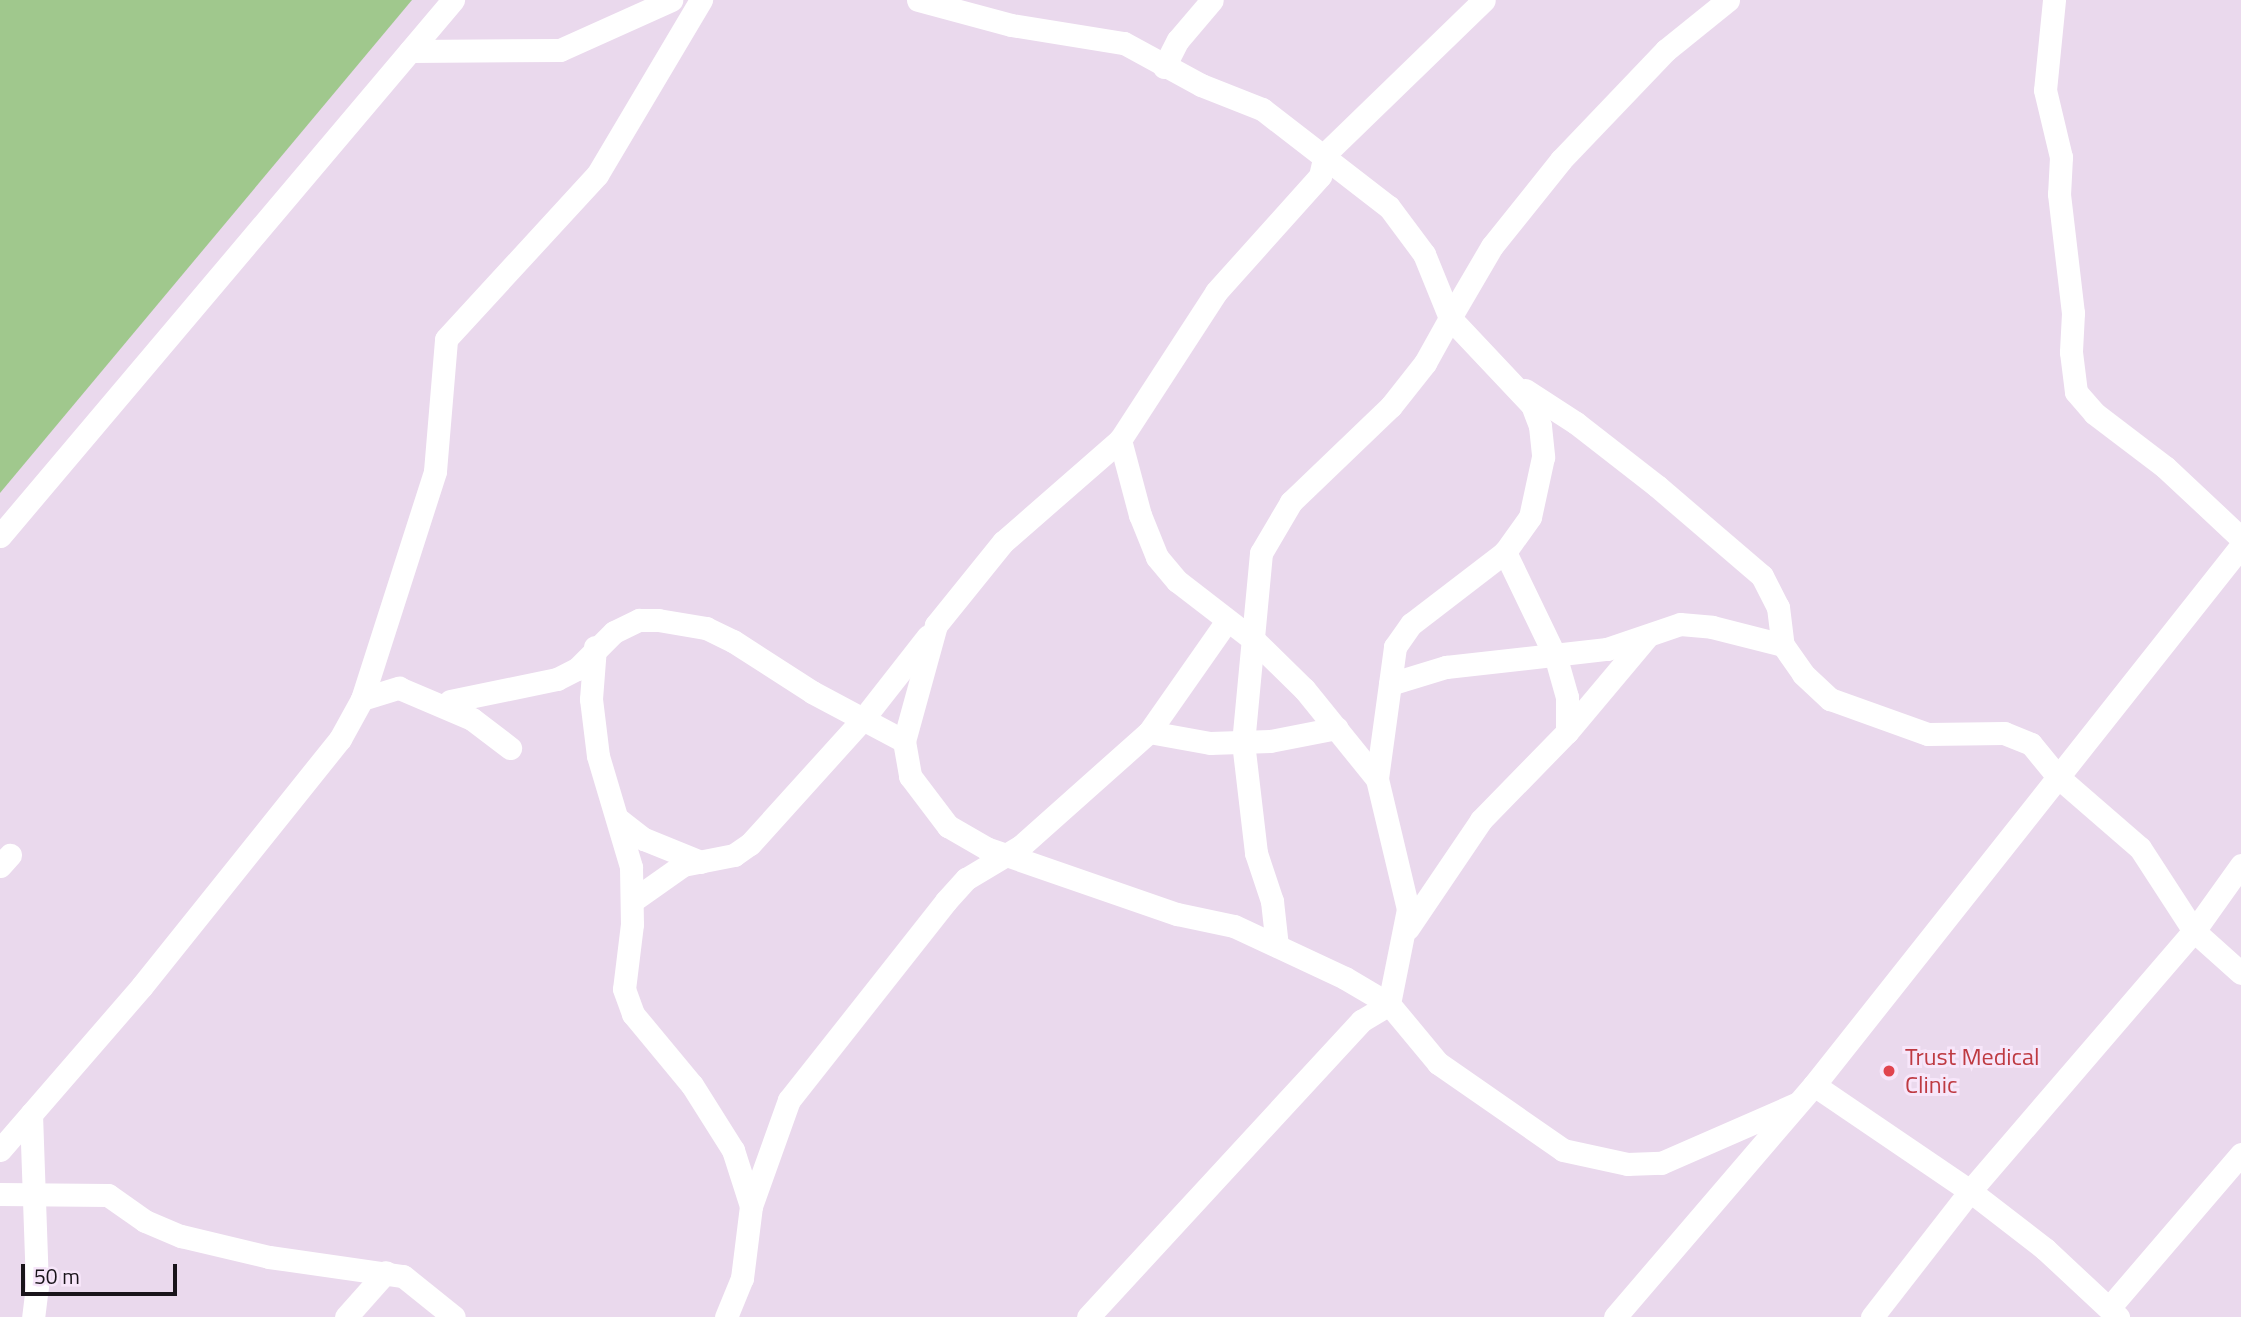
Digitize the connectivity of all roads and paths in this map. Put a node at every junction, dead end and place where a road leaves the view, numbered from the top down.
1 (453, 0) edge
2 (671, 0) edge
3 (701, 0) edge
4 (918, 0) edge
5 (1212, 0) edge
6 (1484, 0) edge
7 (1728, 0) edge
8 (2054, 0) edge
9 (410, 51) junction
10 (1164, 67) junction
11 (1325, 154) junction
12 (1450, 318) junction
13 (1513, 382) junction
14 (1120, 440) junction
15 (0, 536) edge
16 (2241, 538) edge
17 (2241, 546) edge
18 (1505, 552) junction
19 (1226, 622) junction
20 (936, 625) junction
21 (1648, 637) junction
22 (1255, 640) junction
23 (1783, 645) junction
24 (595, 647) junction
25 (1556, 658) junction
26 (1390, 684) junction
27 (362, 699) junction
28 (450, 701) dead end
29 (863, 719) junction
30 (1337, 728) junction
31 (1149, 732) junction
32 (1567, 732) junction
33 (904, 741) junction
34 (1244, 742) junction
35 (510, 748) dead end
36 (2058, 777) junction
37 (1377, 779) junction
38 (618, 819) junction
39 (1009, 853) junction
40 (701, 862) junction
41 (2241, 865) edge
42 (632, 901) junction
43 (2194, 931) junction
44 (1405, 934) junction
45 (1277, 946) junction
46 (2241, 974) edge
47 (1389, 1004) junction
48 (1814, 1086) junction
49 (1796, 1104) junction
50 (31, 1114) junction
51 (0, 1150) edge
52 (2241, 1154) edge
53 (32, 1191) junction
54 (1970, 1191) junction
55 (0, 1194) edge
56 (751, 1206) junction
57 (386, 1272) junction
58 (2113, 1313) edge
59 (33, 1317) edge
60 (346, 1317) edge
61 (454, 1317) edge
62 (726, 1317) edge
63 (1088, 1317) edge
64 (1615, 1317) edge
65 (1872, 1317) edge

1 - 9 street
2 - 9 street
3 - 27 street
4 - 10 street
5 - 10 street
6 - 11 street
7 - 12 street
8 - 16 street
9 - 15 street
10 - 11 street
11 - 12 street
11 - 14 street
12 - 13 street
12 - 22 street
13 - 18 street
13 - 23 street
14 - 19 street
14 - 20 street
17 - 36 street
18 - 25 street
18 - 26 street
19 - 22 street
19 - 31 street
20 - 29 street
20 - 33 street
21 - 23 street
21 - 25 street
21 - 32 street
22 - 30 street
22 - 34 street
23 - 36 street
24 - 28 street
24 - 29 street
24 - 38 street
25 - 26 street
25 - 32 street
26 - 37 street
27 - 35 street
27 - 50 street
29 - 33 street
29 - 40 street
30 - 34 street
30 - 37 street
31 - 34 street
31 - 39 street
32 - 44 street
33 - 39 street
34 - 45 street
36 - 43 street
36 - 48 street
37 - 44 street
38 - 40 street
38 - 42 street
39 - 45 street
39 - 56 street
40 - 42 street
41 - 43 street
42 - 56 street
43 - 46 street
43 - 54 street
44 - 47 street
45 - 47 street
47 - 49 street
47 - 63 street
48 - 49 street
48 - 54 street
49 - 64 street
50 - 51 street
50 - 53 street
52 - 58 street
53 - 55 street
53 - 57 street
53 - 59 street
54 - 58 street
54 - 65 street
56 - 62 street
57 - 60 street
57 - 61 street

